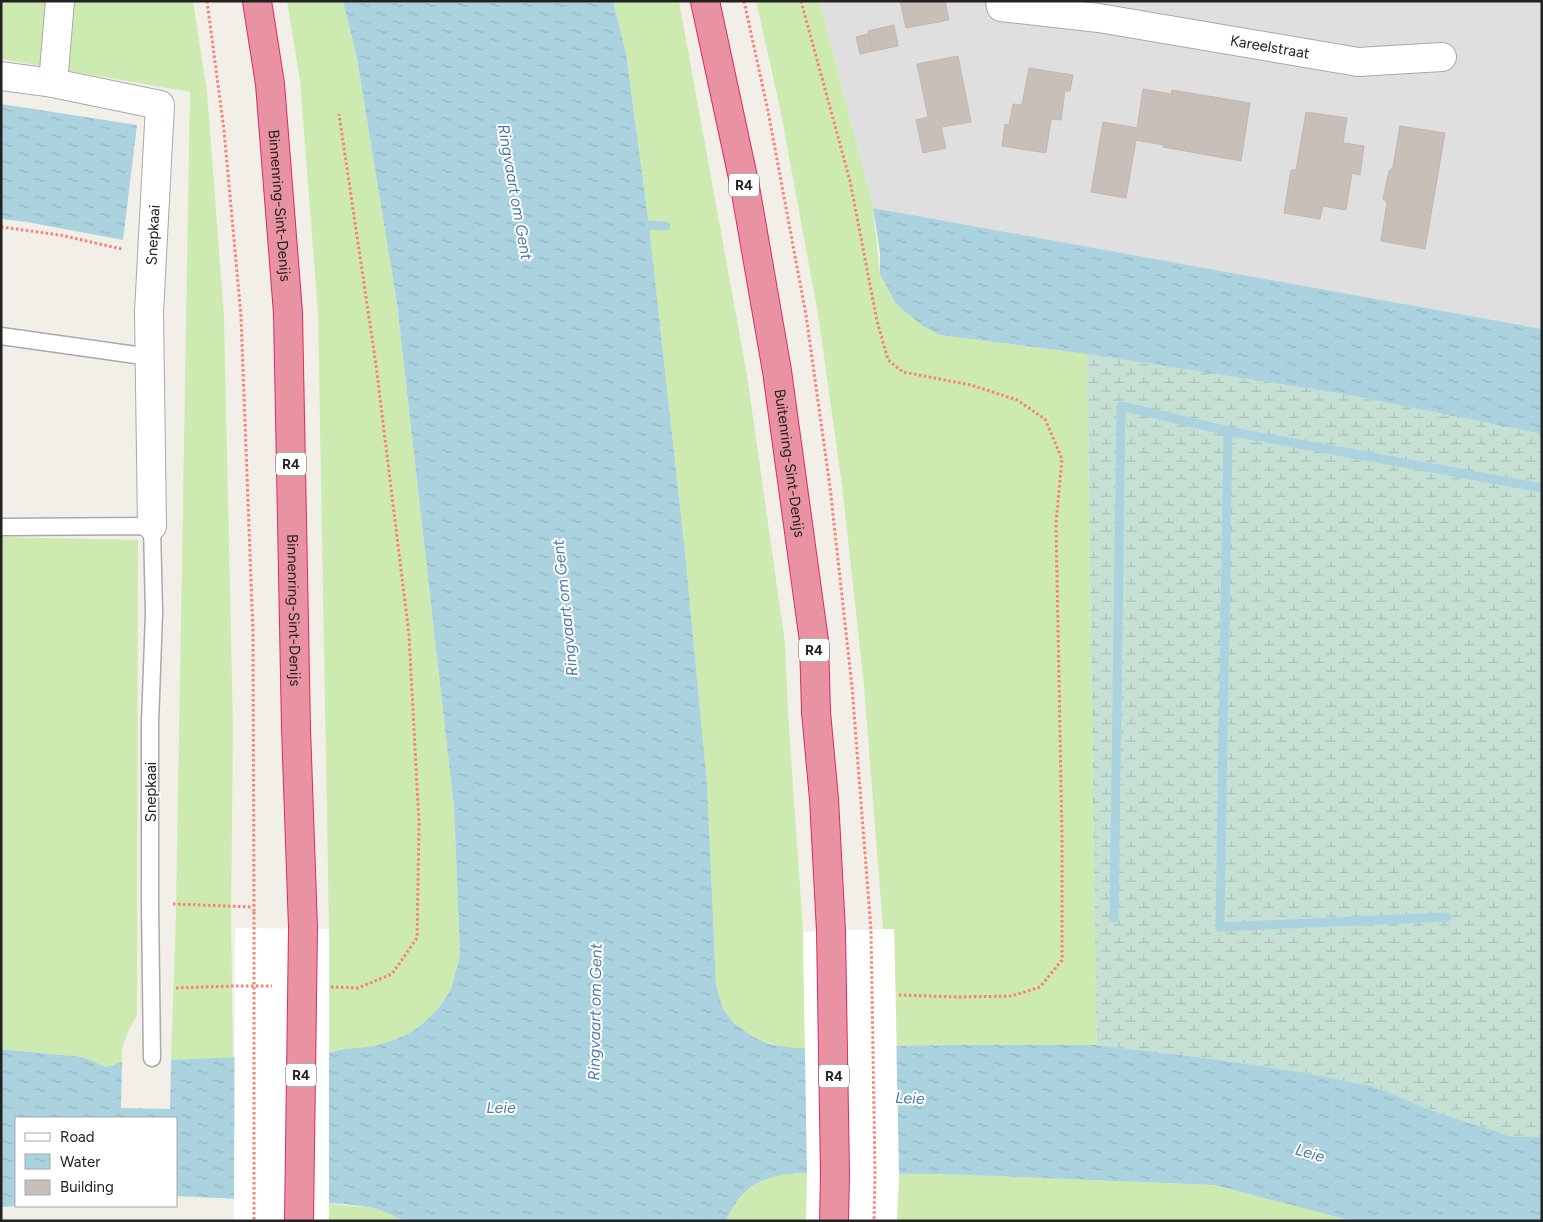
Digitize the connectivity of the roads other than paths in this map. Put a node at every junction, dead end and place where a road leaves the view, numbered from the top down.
1 (60, 1) edge
2 (257, 1) edge
3 (705, 1) edge
4 (1000, 1) edge
5 (1098, 10) edge
6 (1442, 57) dead end
7 (1, 76) edge
8 (53, 83) junction
9 (1, 336) edge
10 (150, 356) junction
11 (152, 526) junction
12 (1, 527) edge
13 (152, 1058) dead end
14 (299, 1221) edge
15 (834, 1221) edge

1 - 8 street
2 - 14 highway, Binnenring-Sint-Denijs / R4, bridge
3 - 15 highway, Buitenring-Sint-Denijs / R4
4 - 5 street, Kareelstraat
5 - 6 street, Kareelstraat
7 - 8 street, Snepkaai
8 - 10 street, Snepkaai
9 - 10 lane
10 - 11 street, Snepkaai
11 - 12 lane
11 - 13 lane, Snepkaai

